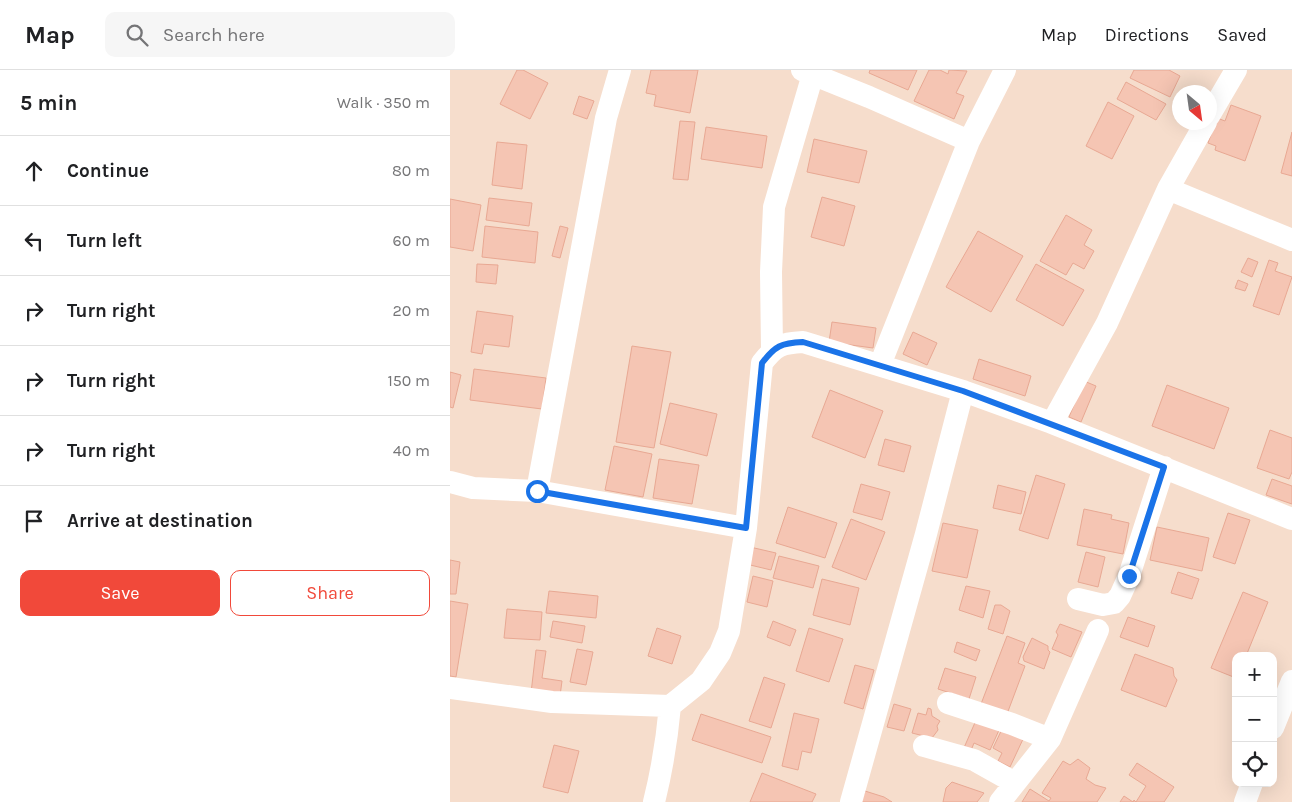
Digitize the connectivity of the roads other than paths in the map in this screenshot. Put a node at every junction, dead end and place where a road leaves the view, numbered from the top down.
1 (620, 70) edge
2 (1005, 70) edge
3 (1236, 70) edge
4 (808, 72) edge
5 (1217, 104) edge
6 (1201, 130) edge
7 (969, 141) junction
8 (1168, 189) junction
9 (1292, 240) edge
10 (772, 350) junction
11 (880, 365) junction
12 (963, 391) junction
13 (1052, 423) junction
14 (1164, 467) junction
15 (450, 482) edge
16 (537, 491) junction
17 (1292, 519) edge
18 (746, 528) junction
19 (1078, 599) dead end
20 (1098, 630) dead end
21 (1292, 681) edge
22 (450, 688) edge
23 (948, 703) dead end
24 (670, 706) junction
25 (1277, 718) edge
26 (1050, 739) junction
27 (924, 746) dead end
28 (1015, 783) junction
29 (1251, 787) edge
30 (654, 802) edge
31 (851, 802) edge
32 (1000, 802) edge
33 (1245, 802) edge

1 - 16 street
2 - 7 street
3 - 5 street
4 - 7 street
4 - 10 street
6 - 8 street
7 - 11 street
8 - 9 street
8 - 13 street
10 - 11 street
10 - 18 street
11 - 12 street
12 - 13 street
12 - 31 street
13 - 14 street
14 - 17 street
14 - 19 street
15 - 16 street
16 - 18 street
18 - 24 street
20 - 26 street
21 - 25 street
22 - 24 street
23 - 26 street
24 - 30 street
26 - 28 street
27 - 28 street
28 - 32 street
29 - 33 street

